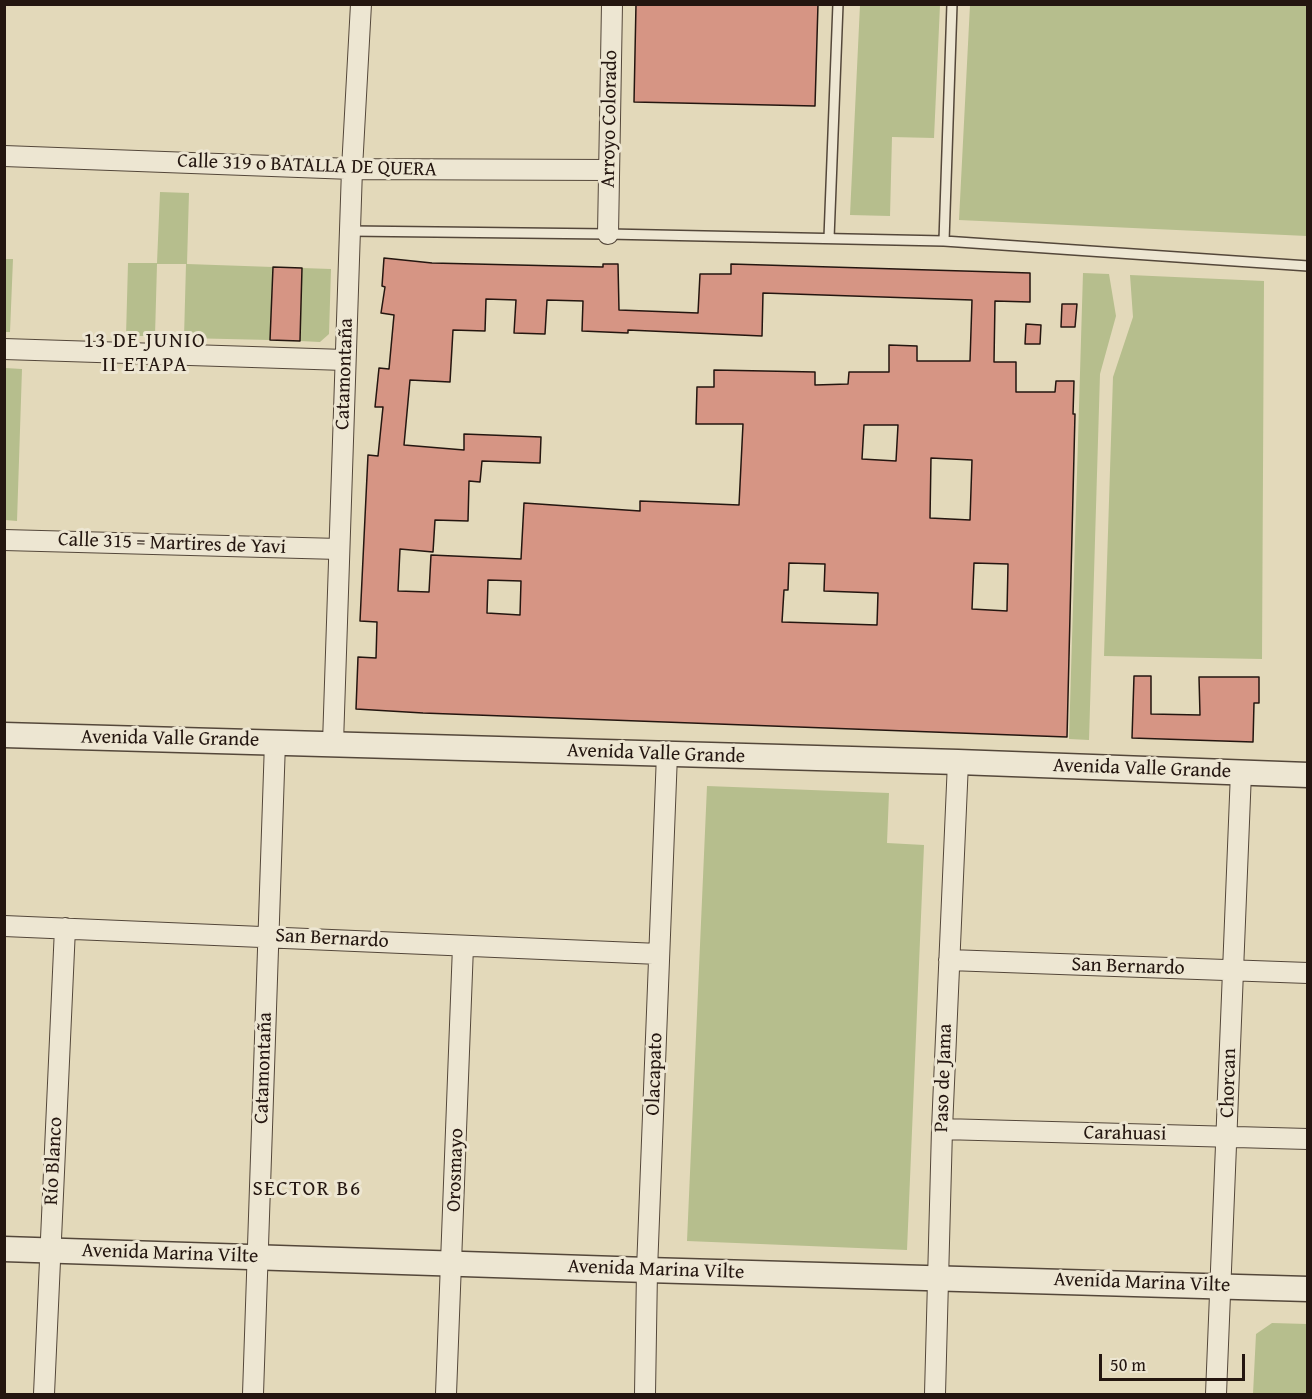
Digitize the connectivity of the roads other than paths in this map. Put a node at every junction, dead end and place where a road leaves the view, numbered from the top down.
1 (361, 4) edge
2 (612, 4) edge
3 (838, 4) edge
4 (952, 4) edge
5 (4, 156) edge
6 (352, 169) junction
7 (609, 170) junction
8 (350, 231) junction
9 (608, 234) junction
10 (829, 238) junction
11 (944, 241) junction
12 (1308, 266) edge
13 (4, 349) edge
14 (345, 360) junction
15 (4, 540) edge
16 (339, 549) junction
17 (4, 735) edge
18 (275, 742) junction
19 (333, 743) junction
20 (667, 754) junction
21 (958, 762) junction
22 (1241, 772) junction
23 (1308, 775) edge
24 (4, 926) edge
25 (65, 928) junction
26 (269, 936) junction
27 (463, 946) junction
28 (659, 954) junction
29 (949, 960) junction
30 (1234, 971) junction
31 (1308, 974) edge
32 (942, 1129) junction
33 (1227, 1137) junction
34 (1308, 1139) edge
35 (4, 1249) edge
36 (49, 1251) junction
37 (257, 1257) junction
38 (453, 1264) junction
39 (647, 1270) junction
40 (938, 1278) junction
41 (1222, 1285) junction
42 (1308, 1289) edge
43 (44, 1395) edge
44 (253, 1395) edge
45 (446, 1395) edge
46 (645, 1395) edge
47 (935, 1395) edge
48 (1216, 1395) edge

1 - 6 street, Catamontaña
2 - 7 street, Arroyo Colorado
3 - 10 lane
4 - 11 lane
5 - 6 street, Calle 319 o BATALLA DE QUERA
6 - 7 street, Calle 319 o BATALLA DE QUERA
6 - 8 street, Catamontaña
7 - 9 street, Arroyo Colorado
8 - 9 lane
8 - 14 street, Catamontaña
9 - 10 lane
10 - 11 lane
11 - 12 lane
13 - 14 street
14 - 16 street, Catamontaña
15 - 16 street, Calle 315 = Martires de Yavi
16 - 19 street, Catamontaña
17 - 18 street, Avenida Valle Grande
18 - 19 street, Avenida Valle Grande
18 - 26 street, Catamontaña
19 - 20 street, Avenida Valle Grande
20 - 21 street, Avenida Valle Grande
20 - 28 street, Olacapato
21 - 22 street, Avenida Valle Grande
21 - 29 street, Paso de Jama
22 - 23 street, Avenida Valle Grande
22 - 30 street, Chorcan
24 - 25 street, San Bernardo
25 - 26 street, San Bernardo
25 - 36 street, Río Blanco
26 - 27 street, San Bernardo
26 - 37 street, Catamontaña
27 - 28 street, San Bernardo
27 - 38 street, Orosmayo
28 - 39 street, Olacapato
29 - 30 street, San Bernardo
29 - 32 street, Paso de Jama
30 - 31 street, San Bernardo
30 - 33 street, Chorcan
32 - 33 street, Carahuasi
32 - 40 street, Paso de Jama
33 - 34 street, Carahuasi
33 - 41 street, Chorcan
35 - 36 street, Avenida Marina Vilte
36 - 37 street, Avenida Marina Vilte
36 - 43 street, Río Blanco
37 - 38 street, Avenida Marina Vilte
37 - 44 street, Catamontaña
38 - 39 street, Avenida Marina Vilte
38 - 45 street, Orosmayo
39 - 40 street, Avenida Marina Vilte
39 - 46 street, Olacapato
40 - 41 street, Avenida Marina Vilte
40 - 47 street, Paso de Jama
41 - 42 street, Avenida Marina Vilte
41 - 48 street, Chorcan

